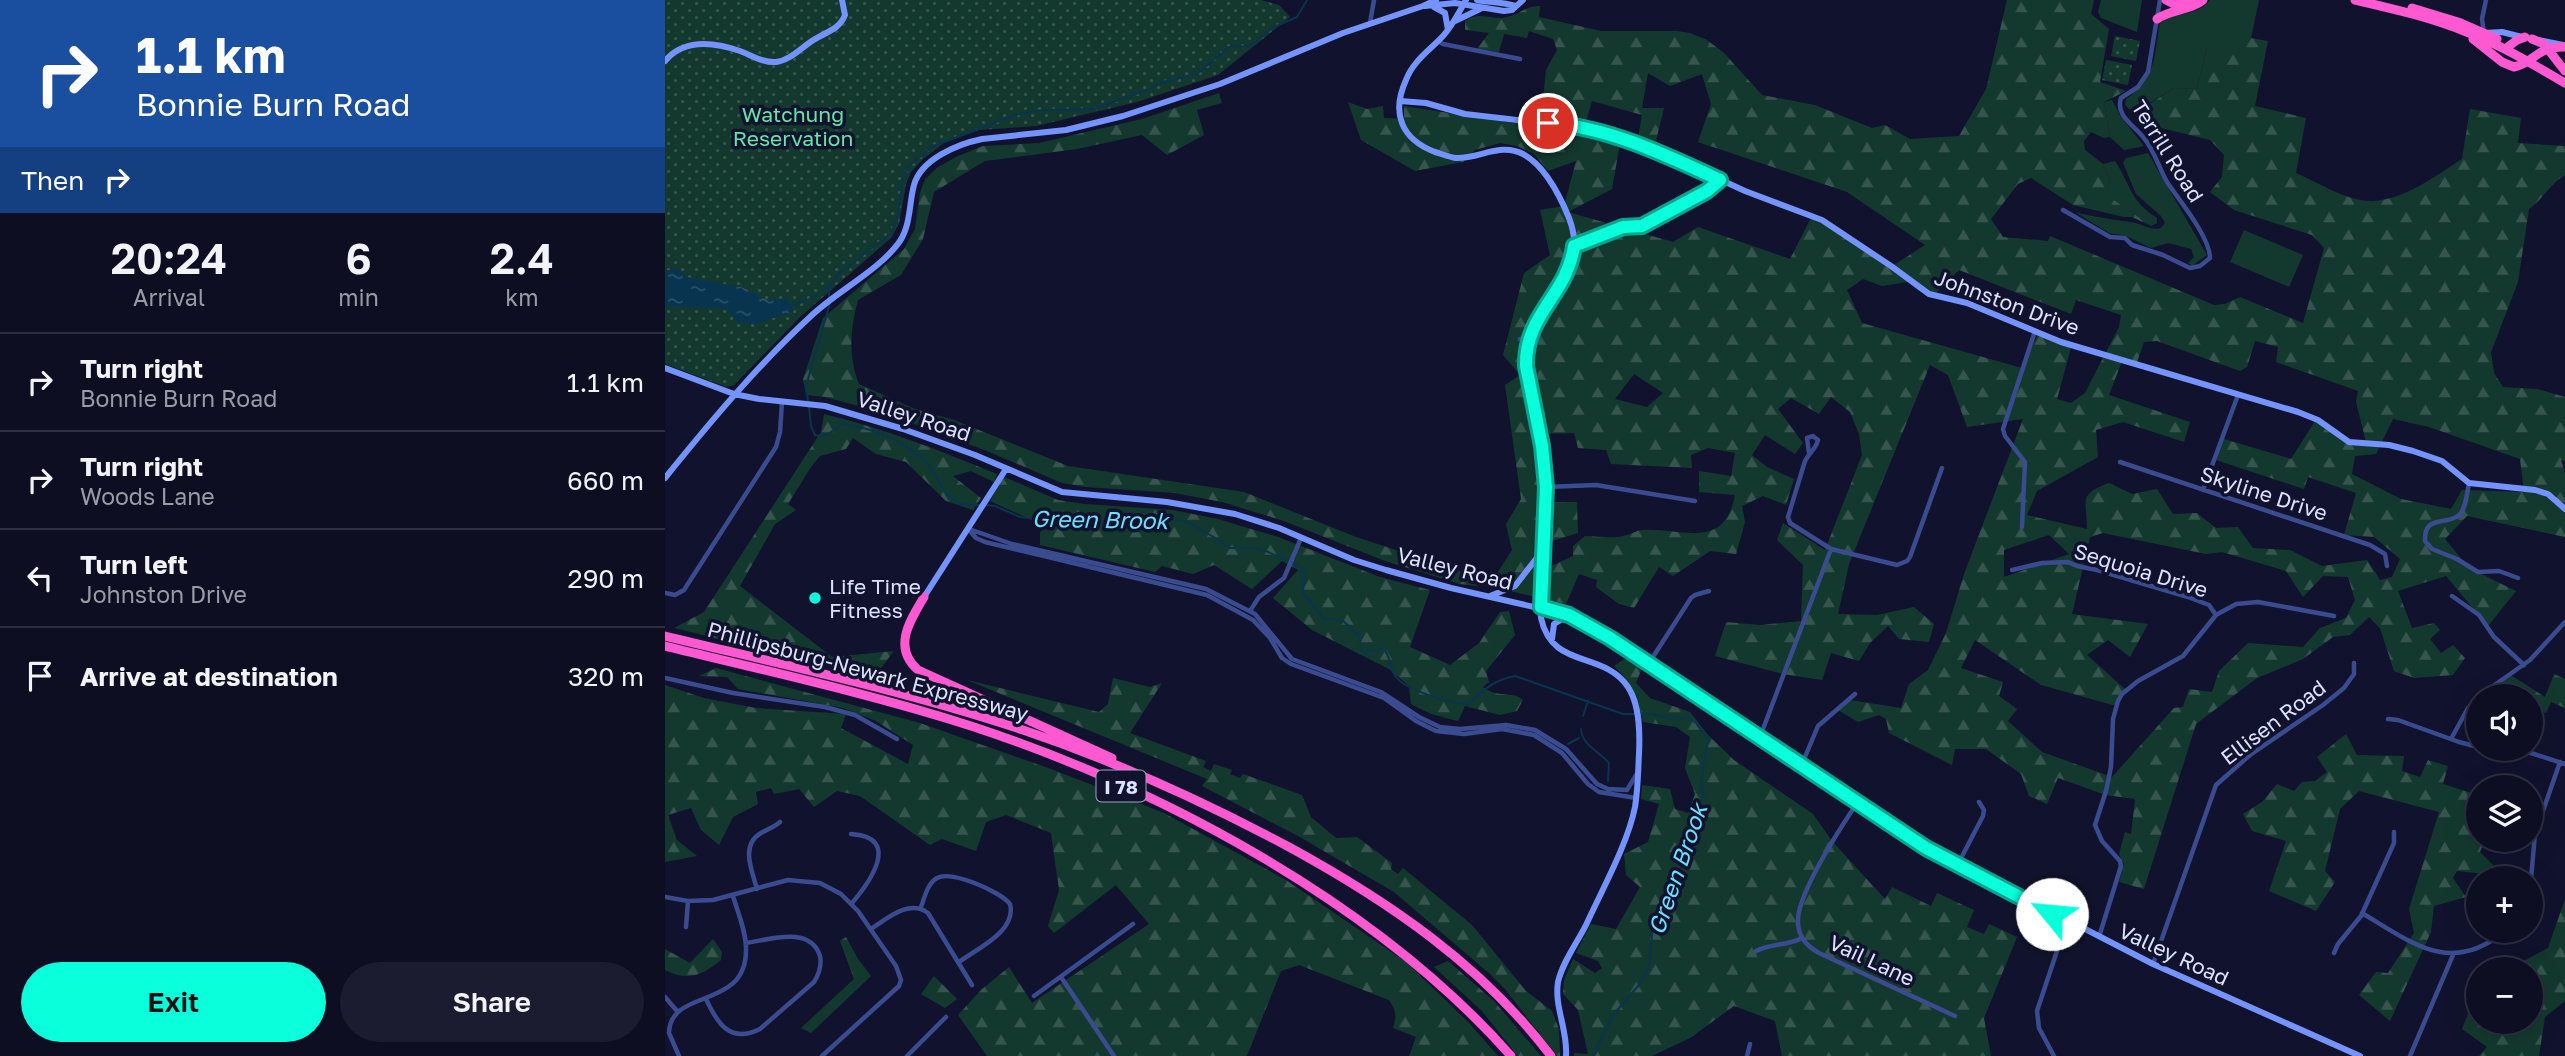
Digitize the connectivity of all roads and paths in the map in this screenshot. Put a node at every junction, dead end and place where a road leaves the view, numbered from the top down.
1 (842, 0) edge
2 (1374, 0) edge
3 (1477, 0) edge
4 (1523, 0) edge
5 (2160, 0) edge
6 (2166, 0) edge
7 (2176, 0) edge
8 (2203, 0) edge
9 (2355, 0) edge
10 (2380, 0) edge
11 (2486, 0) edge
12 (1465, 2) edge
13 (1491, 2) edge
14 (1434, 3) edge
15 (2189, 4) edge
16 (1515, 6) junction
17 (1483, 9) junction
18 (2157, 19) junction
19 (2482, 19) junction
20 (1454, 22) junction
21 (1370, 23) junction
22 (2462, 27) junction
23 (1448, 30) junction
24 (2484, 33) junction
25 (2529, 38) junction
26 (1437, 41) junction
27 (2565, 46) edge
28 (2508, 47) junction
29 (2548, 48) junction
30 (1520, 59) dead end
31 (2530, 59) junction
32 (665, 61) edge
33 (2555, 61) junction
34 (2513, 66) junction
35 (2539, 68) junction
36 (2565, 74) edge
37 (2565, 83) edge
38 (1400, 101) junction
39 (1720, 180) junction
40 (2064, 211) dead end
41 (1574, 246) junction
42 (2035, 331) junction
43 (1520, 340) dead end
44 (1528, 341) junction
45 (665, 368) edge
46 (734, 394) junction
47 (2239, 394) junction
48 (782, 402) junction
49 (1809, 453) dead end
50 (2120, 462) dead end
51 (1942, 468) dead end
52 (1006, 469) junction
53 (665, 478) edge
54 (2469, 483) junction
55 (1546, 487) junction
56 (2203, 490) junction
57 (1695, 501) dead end
58 (2565, 509) edge
59 (2022, 527) dead end
60 (969, 529) junction
61 (1301, 538) junction
62 (1544, 548) junction
63 (1831, 549) junction
64 (2387, 566) dead end
65 (2012, 570) dead end
66 (2518, 578) dead end
67 (1709, 591) dead end
68 (665, 593) edge
69 (2452, 596) dead end
70 (924, 597) joint
71 (1490, 597) junction
72 (1541, 607) junction
73 (1250, 611) junction
74 (1569, 615) junction
75 (2216, 615) junction
76 (2334, 616) dead end
77 (2565, 622) edge
78 (665, 636) edge
79 (1552, 641) junction
80 (665, 649) edge
81 (1649, 663) junction
82 (2354, 663) dead end
83 (2524, 665) junction
84 (665, 678) edge
85 (2497, 684) edge
86 (1373, 691) junction
87 (1855, 694) dead end
88 (2466, 712) edge
89 (2388, 719) dead end
90 (1760, 737) junction
91 (897, 739) dead end
92 (2451, 739) junction
93 (2466, 743) edge
94 (2543, 757) edge
95 (2563, 763) edge
96 (1802, 765) junction
97 (1638, 771) junction
98 (1136, 774) junction
99 (1636, 798) junction
100 (1979, 802) dead end
101 (1857, 803) junction
102 (781, 822) dead end
103 (2394, 832) dead end
104 (851, 834) dead end
105 (1958, 864) junction
106 (2532, 866) edge
107 (757, 889) junction
108 (733, 896) junction
109 (665, 897) edge
110 (688, 901) junction
111 (852, 903) junction
112 (921, 907) junction
113 (2362, 913) junction
114 (2067, 921) junction
115 (1133, 924) dead end
116 (686, 927) dead end
117 (870, 929) junction
118 (1802, 938) junction
119 (2099, 938) junction
120 (746, 943) junction
121 (2487, 943) edge
122 (1756, 951) dead end
123 (2334, 953) dead end
124 (2453, 955) junction
125 (960, 962) junction
126 (2154, 964) junction
127 (1061, 977) junction
128 (972, 985) dead end
129 (1034, 996) dead end
130 (665, 997) edge
131 (706, 999) junction
132 (677, 1011) junction
133 (1955, 1016) dead end
134 (946, 1017) dead end
135 (667, 1040) edge
136 (1750, 1044) dead end
137 (679, 1056) edge
138 (822, 1056) edge
139 (907, 1056) edge
140 (1114, 1056) edge
141 (1511, 1056) edge
142 (1551, 1056) edge
143 (1566, 1056) edge
144 (1747, 1056) edge
145 (2054, 1056) edge
146 (2360, 1056) edge
147 (2410, 1056) edge

1 - 32 main road
2 - 21 street
3 - 13 main road
4 - 16 main road
5 - 18 street, Terrill Road
6 - 15 highway
7 - 15 highway
8 - 15 highway
9 - 22 highway
10 - 22 highway
11 - 19 street
12 - 14 main road
12 - 17 main road
12 - 20 main road
13 - 16 main road
14 - 21 main road
14 - 23 main road
15 - 18 highway
16 - 17 main road
17 - 20 main road
18 - 40 street, Terrill Road
19 - 22 street
19 - 24 street
20 - 23 main road
21 - 46 main road
22 - 24 highway
22 - 28 highway
22 - 34 highway
23 - 26 main road
24 - 25 main road
24 - 28 highway
25 - 27 main road
25 - 28 highway
25 - 29 highway
25 - 31 highway
26 - 30 street
26 - 38 main road
27 - 29 highway
27 - 33 highway
28 - 31 highway
28 - 34 highway
29 - 31 highway
29 - 33 highway
31 - 34 highway
31 - 35 highway
31 - 36 highway
33 - 36 highway
34 - 35 highway
35 - 37 highway
38 - 39 main road, Johnston Drive
38 - 41 main road
39 - 41 street
39 - 42 main road, Johnston Drive
41 - 44 main road
42 - 47 main road, Johnston Drive
42 - 59 street
43 - 44 street
44 - 55 main road
45 - 46 main road, Valley Road
46 - 48 main road, Valley Road
46 - 53 main road
47 - 54 main road, Johnston Drive
47 - 56 street
48 - 52 main road, Valley Road
48 - 68 street
49 - 63 street
50 - 56 street, Skyline Drive
51 - 63 street
52 - 60 main road
52 - 61 main road, Valley Road
54 - 58 main road
54 - 66 street
55 - 57 street
55 - 62 main road
56 - 64 street, Skyline Drive
60 - 70 main road
60 - 73 street
60 - 86 street
61 - 71 main road, Valley Road
61 - 73 street
62 - 71 main road
62 - 72 main road
63 - 90 street
65 - 75 street, Sequoia Drive
67 - 81 street
69 - 83 street
70 - 98 highway
71 - 72 main road, Valley Road
72 - 74 main road, Valley Road
72 - 79 main road
73 - 86 street
74 - 79 main road
74 - 81 main road, Valley Road
75 - 76 street
75 - 119 street
77 - 83 street
78 - 98 highway, Phillipsburg-Newark Expressway / I 78
79 - 97 main road
80 - 141 highway, Phillipsburg-Newark Expressway / I 78
81 - 90 main road, Valley Road
82 - 126 street, Ellisen Road
83 - 85 street
84 - 91 street
86 - 97 street
86 - 99 street
87 - 96 street
88 - 92 street
89 - 92 street
90 - 96 main road, Valley Road
92 - 93 street
94 - 95 street
95 - 106 street
96 - 101 main road, Valley Road
97 - 99 main road
98 - 142 highway, Phillipsburg-Newark Expressway / I 78
99 - 143 main road
100 - 105 street
101 - 105 main road, Valley Road
101 - 118 street, Vail Lane
102 - 107 street
103 - 113 street
104 - 111 street
105 - 114 main road, Valley Road
107 - 108 street
107 - 111 street
108 - 110 street
108 - 120 street
109 - 110 street
110 - 116 street
111 - 117 street
112 - 117 street
112 - 125 street
112 - 125 street
113 - 123 street
113 - 124 street
114 - 119 main road, Valley Road
114 - 145 street
115 - 127 street
117 - 138 street
118 - 122 street
118 - 133 street, Vail Lane
119 - 126 main road, Valley Road
120 - 131 street
120 - 131 street
121 - 124 street
124 - 147 street
125 - 128 street
126 - 146 main road, Valley Road
127 - 129 street
127 - 140 street
130 - 132 street
131 - 132 street
132 - 135 street
134 - 139 street
135 - 137 street
136 - 144 street

